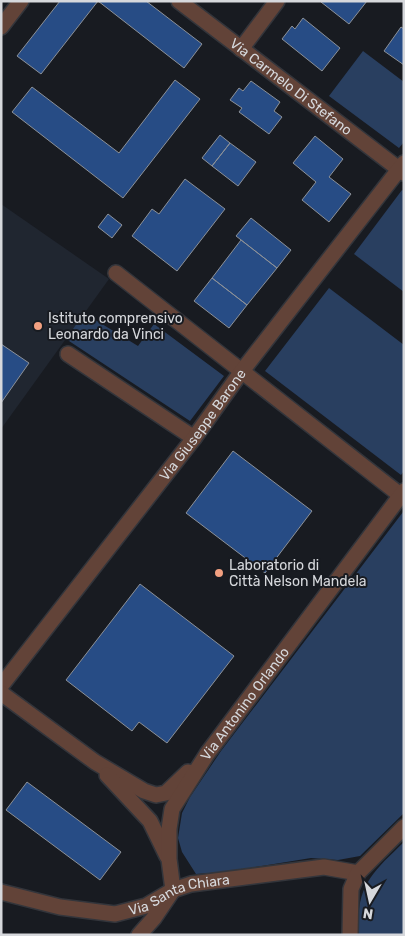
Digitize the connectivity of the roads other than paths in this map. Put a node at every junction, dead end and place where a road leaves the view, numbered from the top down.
1 (21, 1) edge
2 (179, 1) edge
3 (277, 1) edge
4 (1, 27) edge
5 (241, 48) junction
6 (402, 168) edge
7 (116, 273) dead end
8 (68, 354) dead end
9 (242, 371) junction
10 (194, 438) junction
11 (403, 494) edge
12 (1, 686) edge
13 (1, 693) edge
14 (210, 749) junction
15 (95, 762) junction
16 (404, 827) edge
17 (169, 859) junction
18 (358, 873) junction
19 (173, 890) junction
20 (1, 892) edge
21 (139, 935) edge
22 (350, 935) edge

1 - 4 street
2 - 5 street, Via Carmelo Di Stefano
3 - 5 street
5 - 6 street, Via Carmelo Di Stefano
6 - 9 street, Via Giuseppe Barone
7 - 9 street
8 - 10 street
9 - 10 street, Via Giuseppe Barone
9 - 11 street
10 - 12 street, Via Giuseppe Barone
11 - 14 street, Via Antonino Orlando
13 - 15 street
14 - 15 street
14 - 17 street, Via Antonino Orlando
15 - 17 street
16 - 18 street
17 - 19 street, Via Antonino Orlando
18 - 19 street, Via Santa Chiara
18 - 22 street
19 - 20 street, Via Santa Chiara
19 - 21 street

